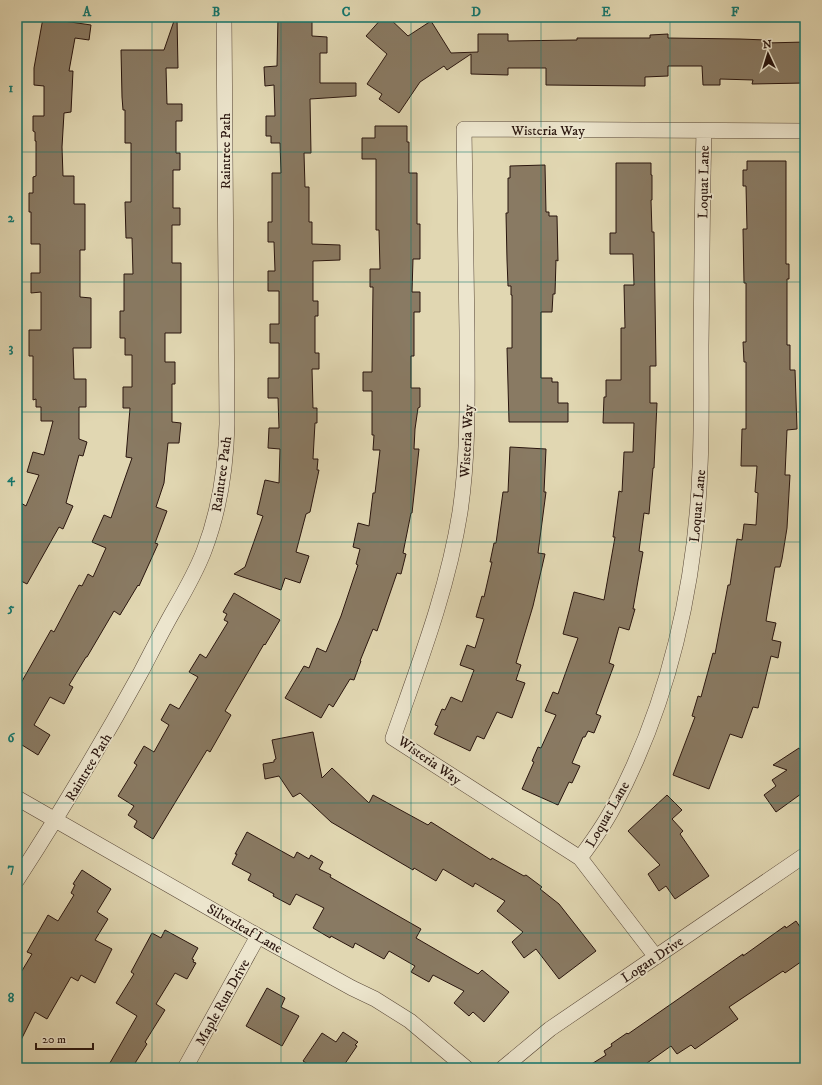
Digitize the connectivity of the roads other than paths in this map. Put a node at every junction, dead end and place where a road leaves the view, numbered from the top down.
1 (224, 17) edge
2 (704, 131) junction
3 (805, 131) edge
4 (17, 798) edge
5 (56, 820) junction
6 (805, 855) edge
7 (580, 858) junction
8 (17, 880) edge
9 (258, 936) junction
10 (656, 957) junction
11 (185, 1068) edge
12 (466, 1068) edge
13 (503, 1068) edge

1 - 5 street, Raintree Path
2 - 3 street, Wisteria Way
2 - 7 street, Loquat Lane
2 - 7 street, Wisteria Way
4 - 5 street, Silverleaf Lane
5 - 8 street, Raintree Path
5 - 9 street, Silverleaf Lane
6 - 10 street, Logan Drive
7 - 10 street, Wisteria Way
9 - 11 street, Maple Run Drive
9 - 12 street, Silverleaf Lane
10 - 13 street, Logan Drive

